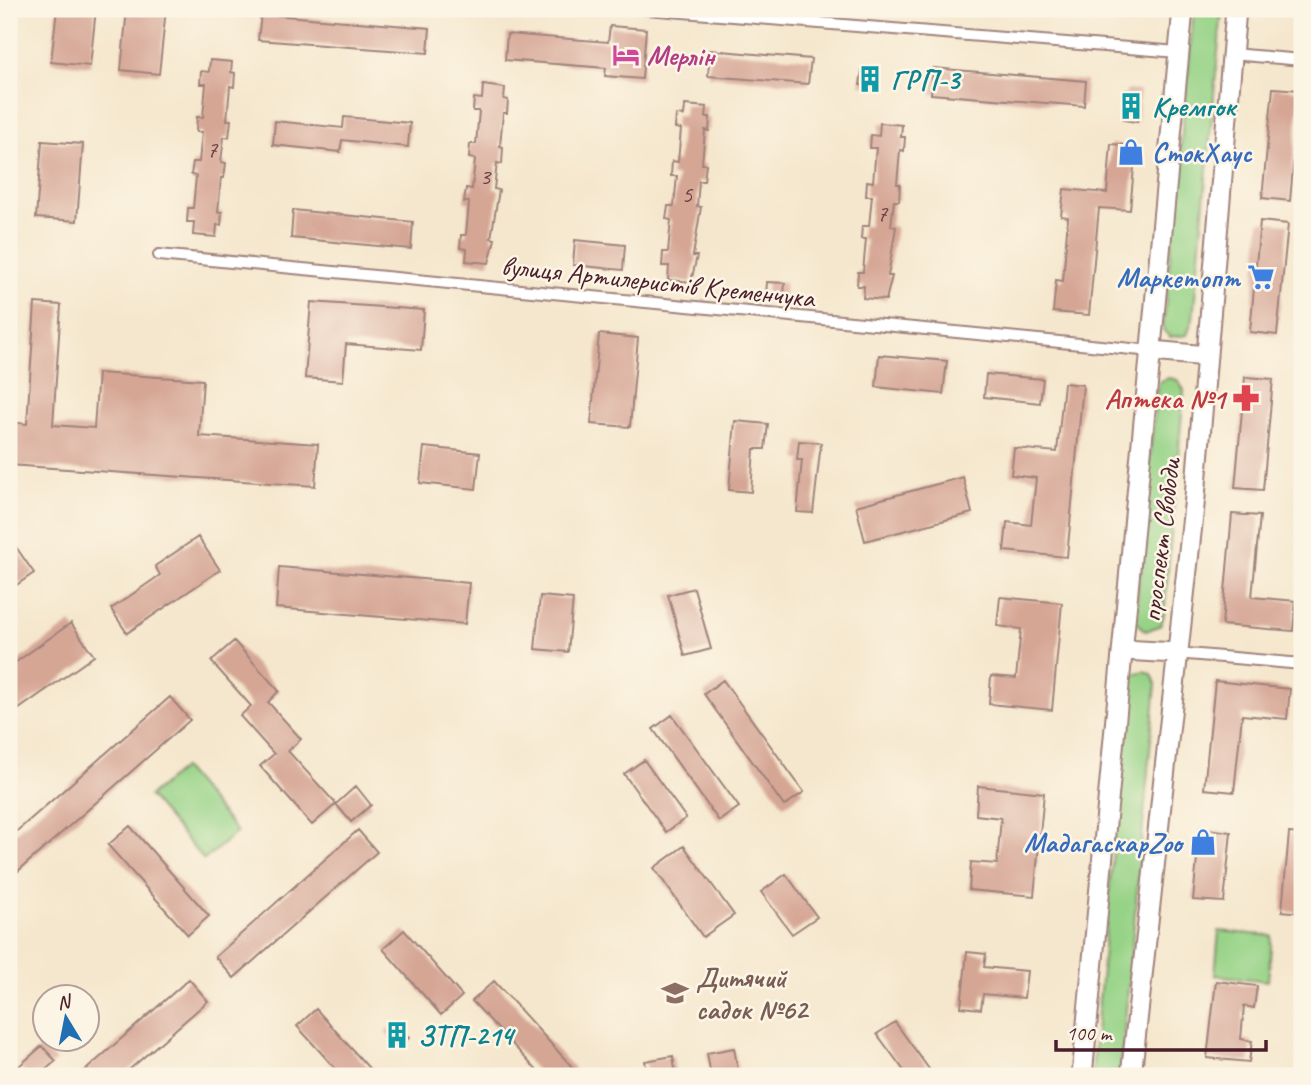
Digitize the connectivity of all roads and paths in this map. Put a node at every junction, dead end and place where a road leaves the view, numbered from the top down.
1 (646, 9) edge
2 (1183, 9) edge
3 (1236, 9) edge
4 (1178, 52) junction
5 (1232, 54) junction
6 (1302, 60) edge
7 (159, 255) dead end
8 (1152, 351) junction
9 (1207, 356) junction
10 (1123, 650) junction
11 (1175, 653) junction
12 (1302, 664) edge
13 (1082, 1076) edge
14 (1131, 1076) edge

1 - 4 street
2 - 4 highway, проспект Свободи
3 - 5 highway, проспект Свободи
4 - 8 highway, проспект Свободи
5 - 6 street
5 - 9 highway, проспект Свободи
7 - 8 street, вулиця Артилеристів Кременчука
8 - 9 highway
8 - 10 highway, проспект Свободи
9 - 11 highway, проспект Свободи
10 - 11 highway
10 - 13 highway, проспект Свободи
11 - 12 street
11 - 14 highway, проспект Свободи

